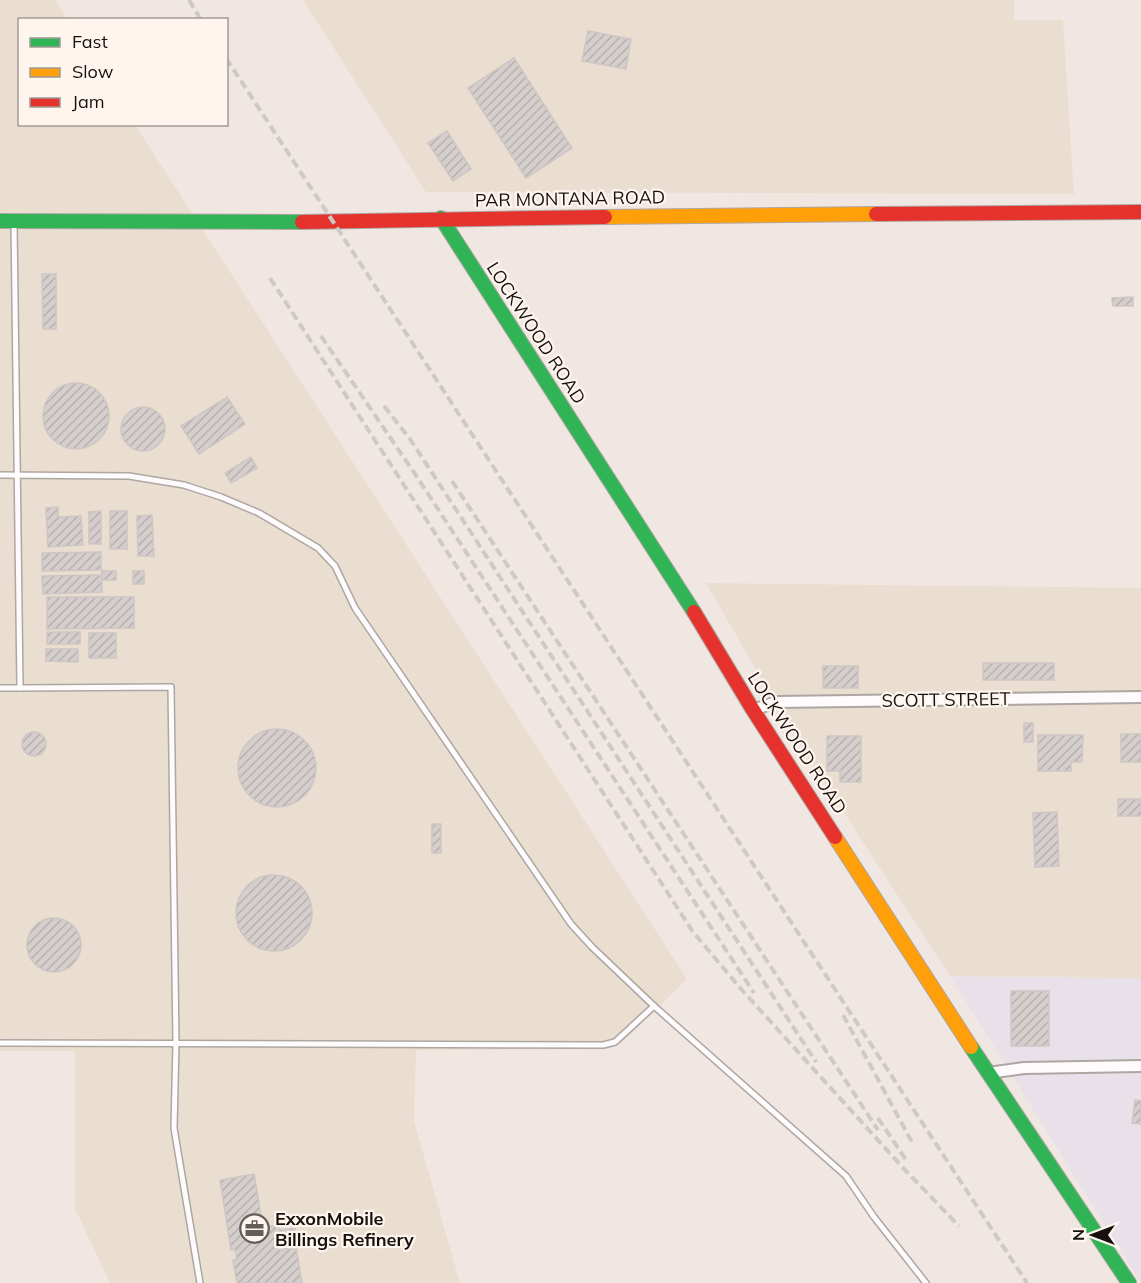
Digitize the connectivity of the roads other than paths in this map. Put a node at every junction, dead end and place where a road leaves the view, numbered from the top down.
1 (1141, 212) edge
2 (441, 219) junction
3 (7, 221) edge
4 (0, 475) edge
5 (17, 475) junction
6 (0, 688) edge
7 (20, 688) junction
8 (1141, 696) edge
9 (753, 710) junction
10 (654, 1006) junction
11 (0, 1043) edge
12 (176, 1043) junction
13 (1141, 1066) edge
14 (988, 1073) junction
15 (200, 1283) edge
16 (926, 1283) edge
17 (1129, 1283) edge

1 - 2 street, PAR MONTANA ROAD
2 - 3 street, PAR MONTANA ROAD
2 - 9 street, LOCKWOOD ROAD
3 - 5 lane
4 - 5 lane
5 - 7 lane
5 - 10 lane
6 - 7 lane
7 - 12 lane
8 - 9 street, SCOTT STREET
9 - 14 street, LOCKWOOD ROAD
10 - 12 lane
10 - 16 lane
11 - 12 lane
12 - 15 lane
13 - 14 street
14 - 17 street, LOCKWOOD ROAD

